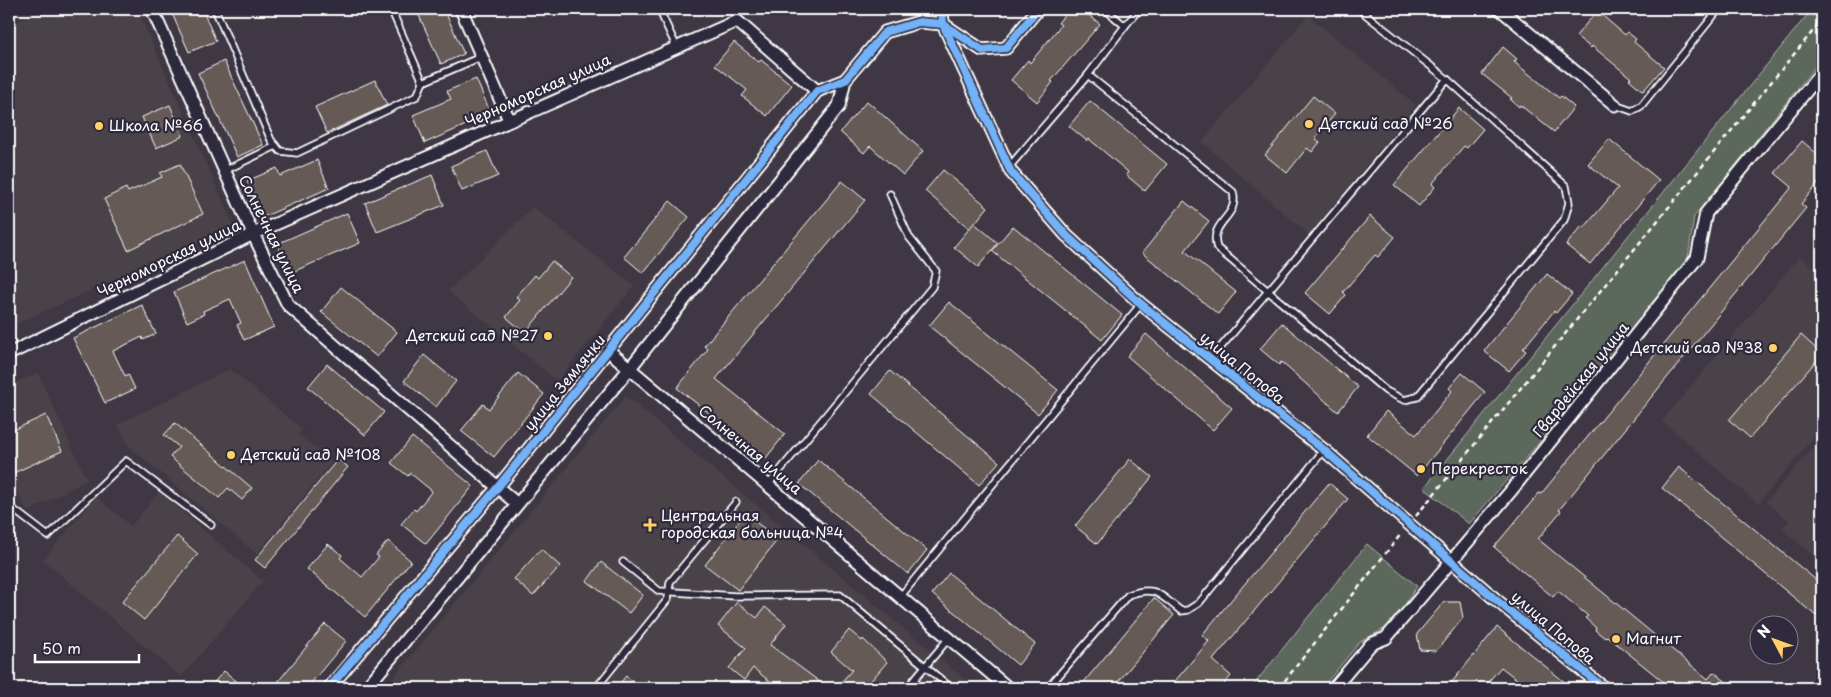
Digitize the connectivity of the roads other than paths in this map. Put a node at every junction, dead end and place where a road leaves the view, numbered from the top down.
1 (152, 9) edge
2 (215, 9) edge
3 (391, 9) edge
4 (461, 9) edge
5 (659, 9) edge
6 (942, 9) edge
7 (1038, 9) edge
8 (1105, 9) edge
9 (1138, 9) edge
10 (1359, 9) edge
11 (1500, 9) edge
12 (1720, 9) edge
13 (943, 24) junction
14 (1124, 26) junction
15 (677, 48) junction
16 (483, 56) junction
17 (1088, 75) junction
18 (1821, 77) edge
19 (1446, 79) junction
20 (845, 80) junction
21 (423, 82) junction
22 (817, 91) junction
23 (1615, 105) joint
24 (509, 120) junction
25 (276, 146) junction
26 (1009, 167) junction
27 (224, 171) junction
28 (890, 194) dead end
29 (253, 234) junction
30 (1268, 291) junction
31 (1141, 304) junction
32 (608, 351) junction
33 (9, 354) edge
34 (1210, 360) junction
35 (630, 368) junction
36 (1324, 450) junction
37 (768, 485) junction
38 (498, 487) junction
39 (736, 502) dead end
40 (517, 504) junction
41 (9, 506) edge
42 (211, 525) dead end
43 (623, 562) dead end
44 (1452, 562) junction
45 (669, 591) junction
46 (900, 597) junction
47 (949, 638) junction
48 (925, 666) junction
49 (329, 688) edge
50 (366, 688) edge
51 (596, 688) edge
52 (907, 688) edge
53 (952, 688) edge
54 (1008, 688) edge
55 (1048, 688) edge
56 (1334, 688) edge
57 (1604, 688) edge

1 - 27 street, Солнечная улица
2 - 25 lane
3 - 21 lane
4 - 16 street
5 - 15 lane
6 - 13 street, улица Попова
7 - 13 street
8 - 14 lane
9 - 14 lane
10 - 19 lane
11 - 23 street
12 - 23 lane
13 - 20 street
13 - 26 street, улица Попова
14 - 17 lane
15 - 22 street, Черноморская улица
15 - 24 street, Черноморская улица
16 - 21 lane
16 - 24 street
17 - 26 lane
17 - 30 lane
18 - 44 street, Гвардейская улица
19 - 30 lane
19 - 30 lane
20 - 22 street
20 - 35 street
21 - 25 lane
22 - 32 street, улица Землячки
24 - 29 street, Черноморская улица
25 - 27 lane
26 - 31 street, улица Попова
27 - 29 street, Солнечная улица
28 - 37 lane
29 - 33 street, Черноморская улица
29 - 38 street, Солнечная улица
30 - 34 lane
31 - 34 street, улица Попова
31 - 46 lane
32 - 35 street, Солнечная улица
32 - 38 street, улица Землячки
34 - 36 street, улица Попова
35 - 37 street, Солнечная улица
35 - 40 street
36 - 44 street, улица Попова
36 - 55 lane
37 - 46 street, Солнечная улица
38 - 40 street, Солнечная улица
38 - 49 street, улица Землячки
39 - 45 lane
40 - 50 street
41 - 42 lane
43 - 45 lane
44 - 56 street, Гвардейская улица
44 - 57 street, улица Попова
45 - 48 lane
45 - 51 lane
46 - 47 street, Солнечная улица
47 - 48 lane
47 - 54 street, Солнечная улица
48 - 52 lane
48 - 53 lane

